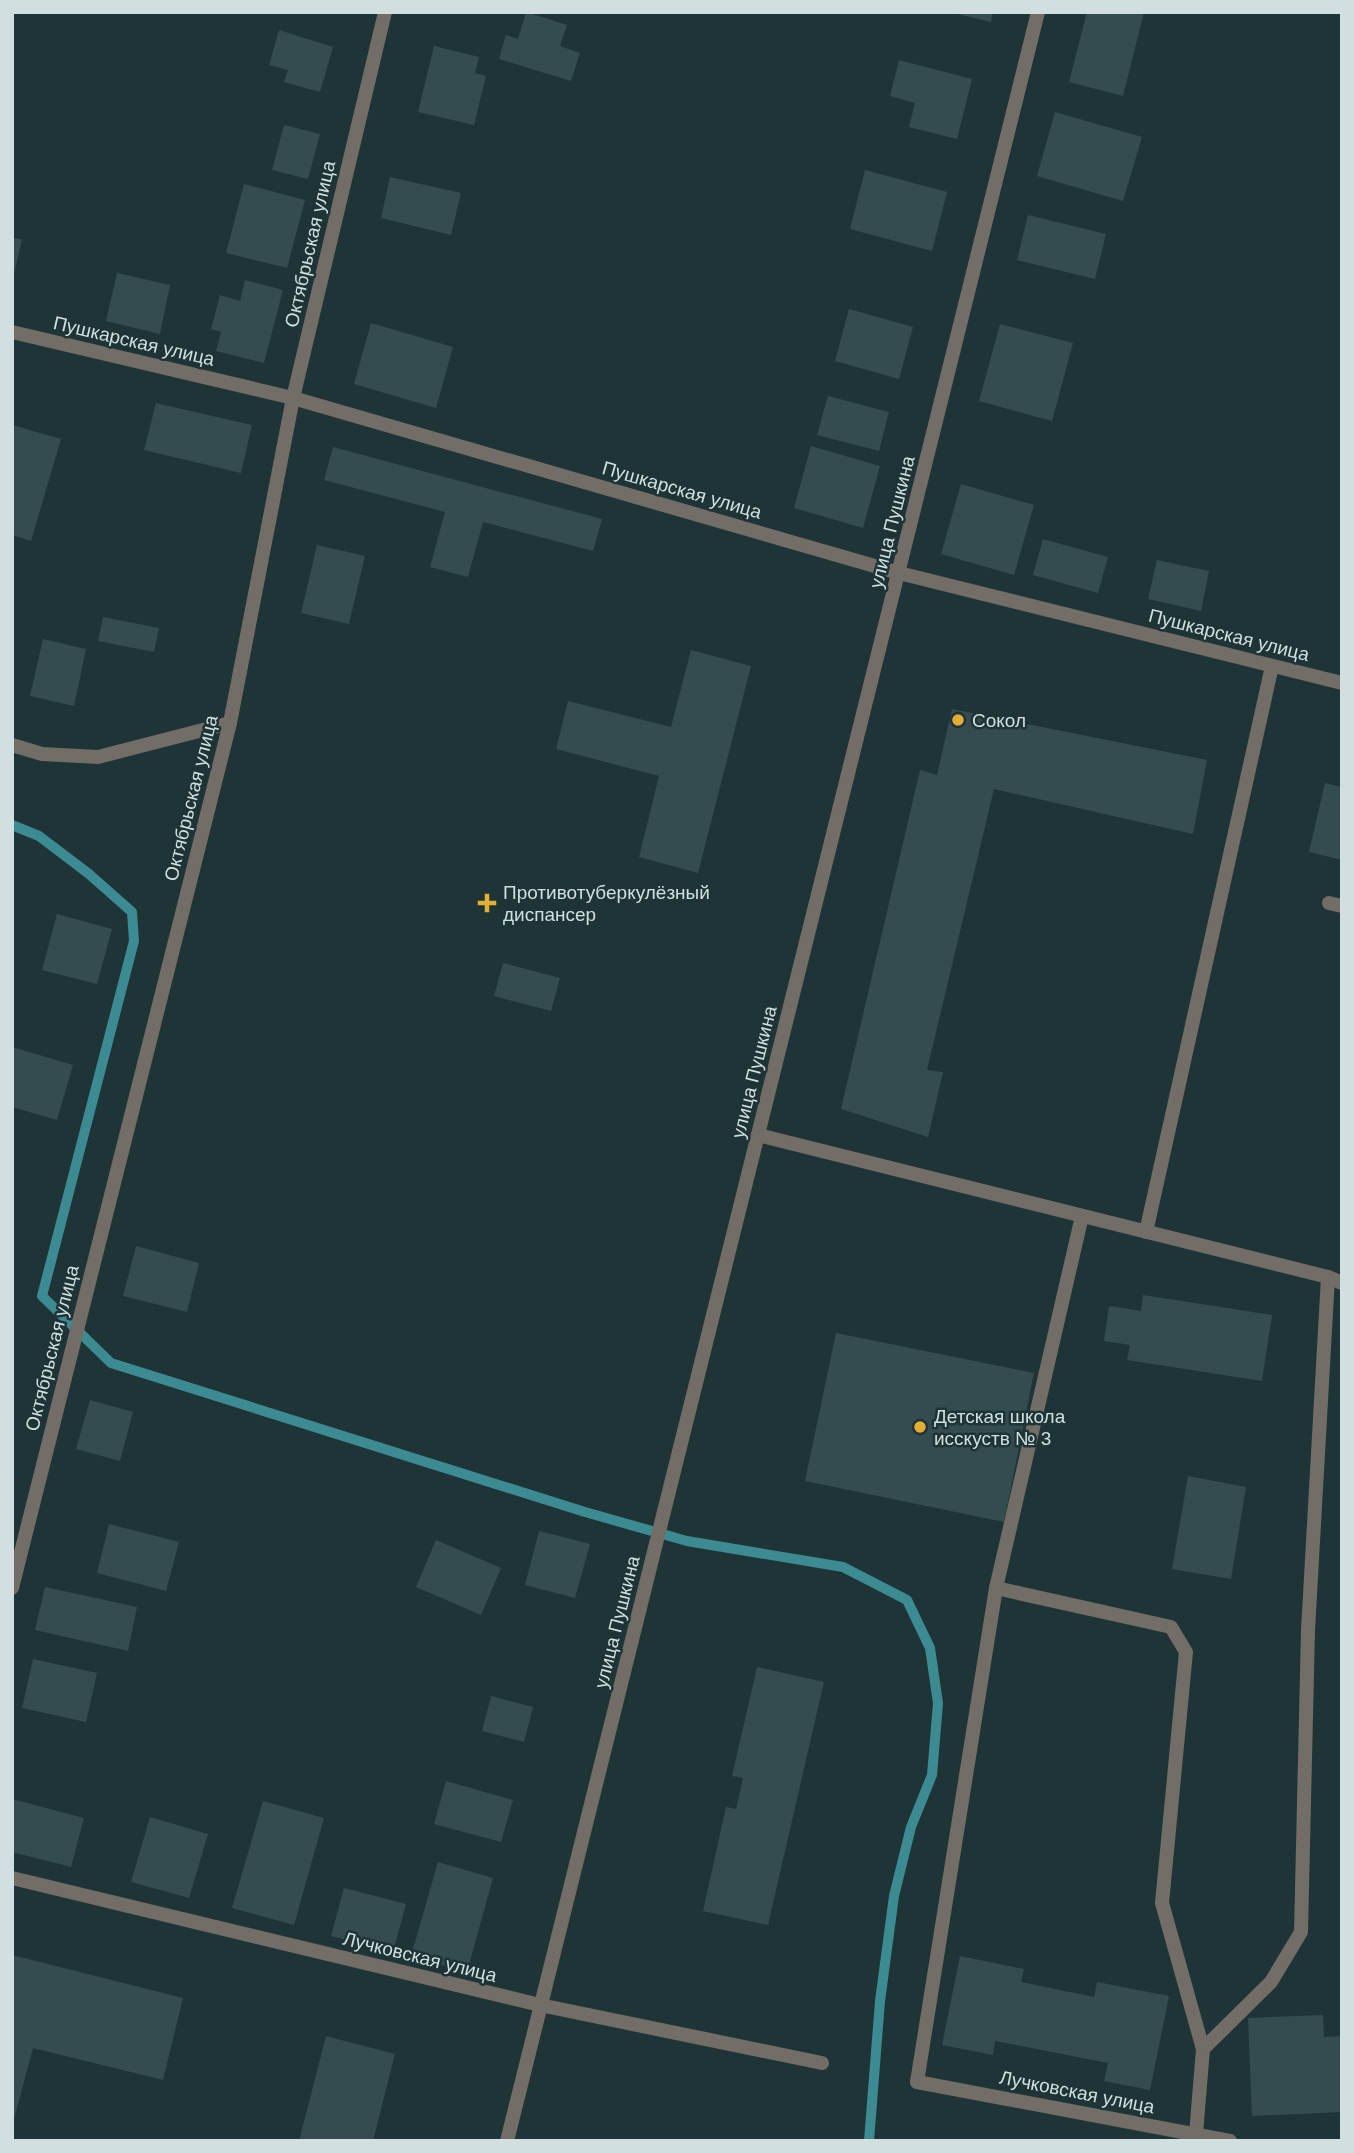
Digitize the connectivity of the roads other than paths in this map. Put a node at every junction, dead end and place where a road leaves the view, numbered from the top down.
1 (385, 12) edge
2 (1038, 12) edge
3 (12, 332) edge
4 (293, 398) junction
5 (899, 573) junction
6 (1272, 666) junction
7 (1342, 683) edge
8 (230, 723) junction
9 (12, 745) edge
10 (758, 1135) junction
11 (1082, 1216) junction
12 (1146, 1232) junction
13 (1335, 1280) edge
14 (12, 1588) edge
15 (996, 1588) junction
16 (12, 1878) edge
17 (540, 2006) junction
18 (1203, 2049) junction
19 (822, 2063) dead end
20 (1196, 2134) junction
21 (507, 2141) edge
22 (1230, 2141) edge

1 - 4 street, Октябрьская улица
2 - 5 street, улица Пушкина
3 - 4 street, Пушкарская улица
4 - 5 street, Пушкарская улица
4 - 8 street, Октябрьская улица
5 - 6 street, Пушкарская улица
5 - 10 street, улица Пушкина
6 - 7 street, Пушкарская улица
6 - 12 street
8 - 9 street
8 - 14 street, Октябрьская улица
10 - 11 street
10 - 17 street, улица Пушкина
11 - 12 street
11 - 15 street
12 - 13 street
13 - 18 street
15 - 18 street
15 - 20 street, Лучковская улица
16 - 17 street, Лучковская улица
17 - 19 street, Лучковская улица
17 - 21 street, улица Пушкина
18 - 20 street
20 - 22 street, Лучковская улица

